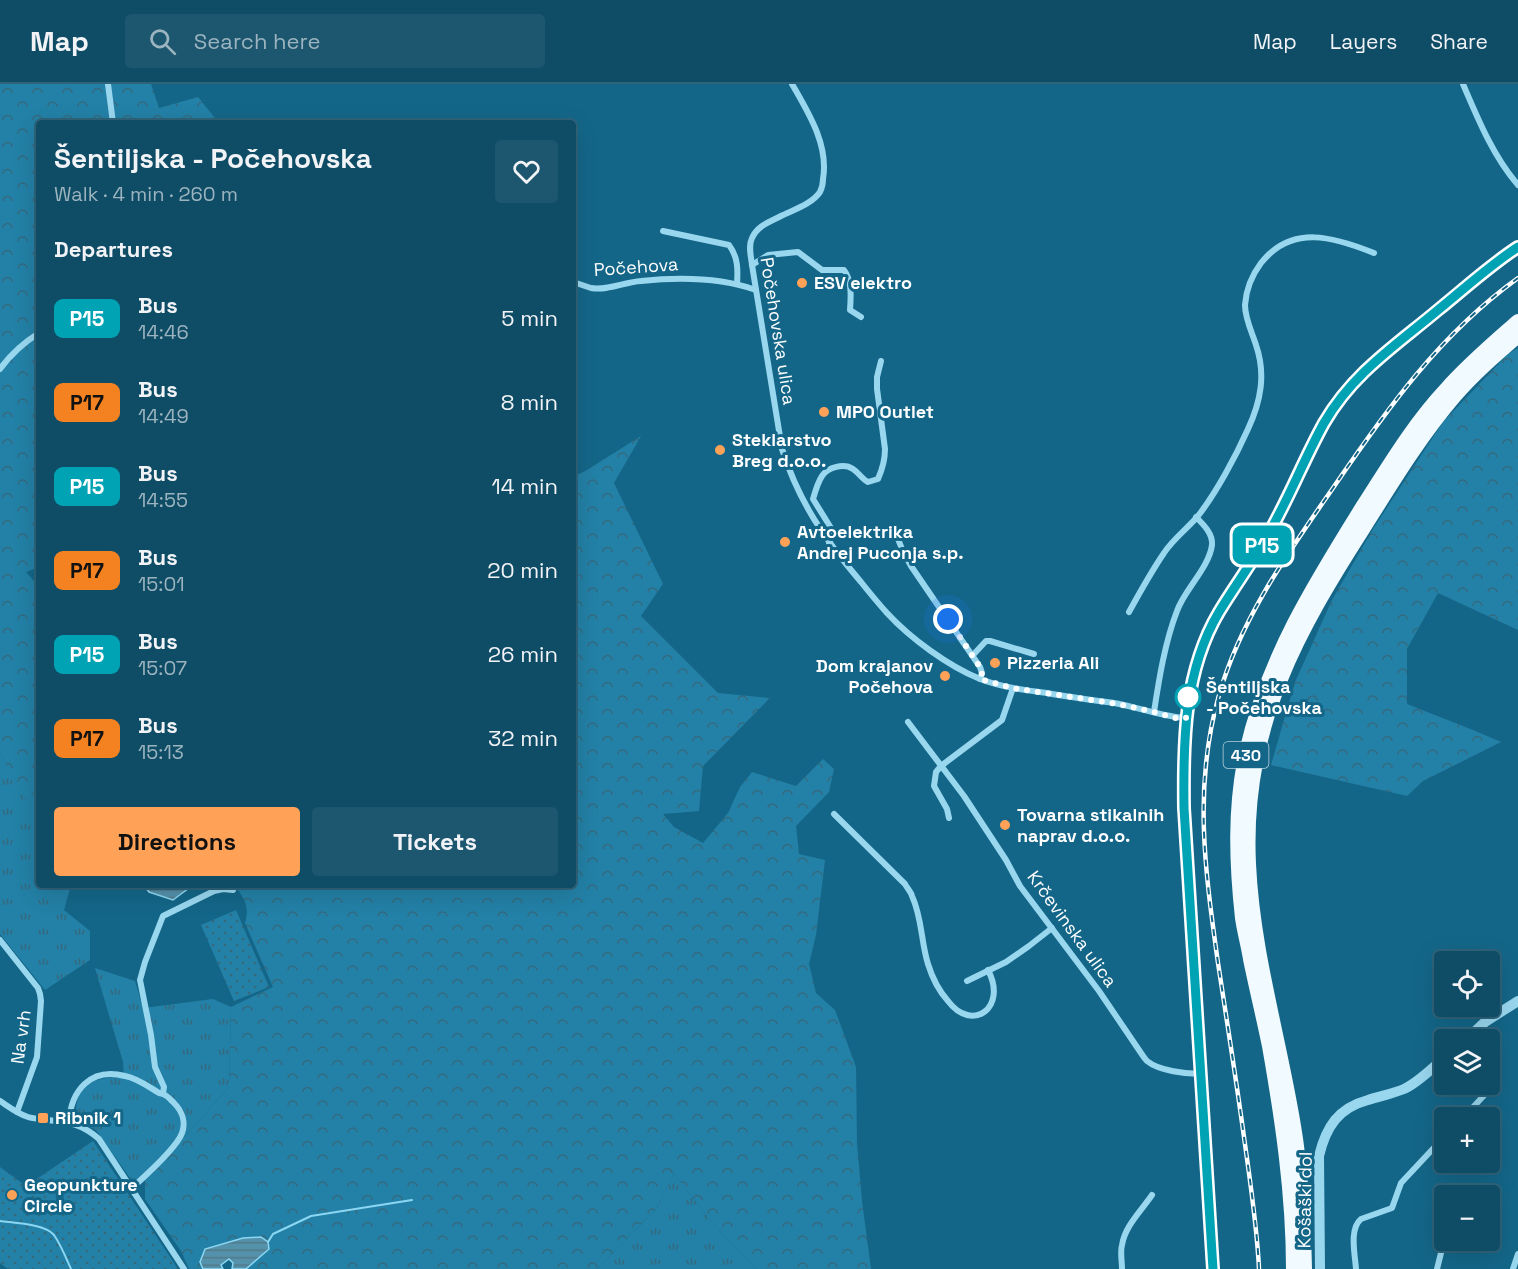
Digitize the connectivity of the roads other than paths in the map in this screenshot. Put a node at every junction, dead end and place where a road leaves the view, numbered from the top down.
1 (108, 84) edge
2 (792, 84) edge
3 (1462, 84) edge
4 (113, 120) edge
5 (1518, 185) edge
6 (663, 231) dead end
7 (1518, 246) edge
8 (1374, 253) dead end
9 (752, 265) junction
10 (576, 283) edge
11 (738, 284) junction
12 (756, 290) junction
13 (861, 317) dead end
14 (1518, 321) edge
15 (36, 335) edge
16 (1518, 336) edge
17 (880, 360) dead end
18 (0, 369) edge
19 (1196, 517) junction
20 (896, 534) dead end
21 (829, 544) junction
22 (1129, 612) dead end
23 (1034, 654) dead end
24 (973, 655) junction
25 (980, 679) junction
26 (1012, 688) junction
27 (1154, 712) junction
28 (1186, 718) junction
29 (908, 722) dead end
30 (941, 766) junction
31 (834, 814) dead end
32 (949, 818) dead end
33 (233, 890) dead end
34 (1052, 928) junction
35 (0, 940) edge
36 (988, 970) junction
37 (968, 981) dead end
38 (1518, 1001) edge
39 (1478, 1029) edge
40 (1434, 1067) edge
41 (1202, 1074) junction
42 (164, 1093) junction
43 (1484, 1095) edge
44 (0, 1101) edge
45 (1473, 1107) edge
46 (17, 1112) junction
47 (69, 1122) junction
48 (1434, 1148) edge
49 (132, 1188) junction
50 (1152, 1195) dead end
51 (1442, 1251) edge
52 (1518, 1254) edge
53 (184, 1269) edge
54 (1122, 1269) edge
55 (1214, 1269) edge
56 (1293, 1269) edge
57 (1305, 1269) edge
58 (1320, 1269) edge
59 (1356, 1269) edge
60 (1437, 1269) edge
61 (1513, 1269) edge

1 - 4 street
2 - 9 street, Počehovska ulica
3 - 5 street
6 - 11 street, Počehova
7 - 28 street
8 - 19 street
9 - 12 street, Počehovska ulica
9 - 13 street
10 - 11 street, Počehova
11 - 12 street
12 - 21 street, Počehovska ulica
14 - 56 highway, 430
15 - 18 street
16 - 57 highway, 430
17 - 21 street, Počehovska ulica
19 - 22 street
19 - 27 street
20 - 24 street
21 - 25 street, Počehovska ulica
23 - 24 street
24 - 25 street
25 - 26 street, Počehovska ulica
26 - 27 street, Počehovska ulica
26 - 30 street
27 - 28 street, Počehovska ulica
28 - 41 street
29 - 30 street, Krčevinska ulica
30 - 32 street
30 - 34 street, Krčevinska ulica
31 - 36 street
33 - 42 street
34 - 36 street
34 - 41 street, Krčevinska ulica
35 - 46 street, Na vrh
36 - 37 street
38 - 39 street
40 - 58 street, Košaški dol
41 - 55 street
42 - 47 street
42 - 49 street
43 - 45 street
44 - 46 street
46 - 47 street
47 - 49 street
48 - 59 street
49 - 53 street
50 - 54 street
51 - 60 street
52 - 61 street

